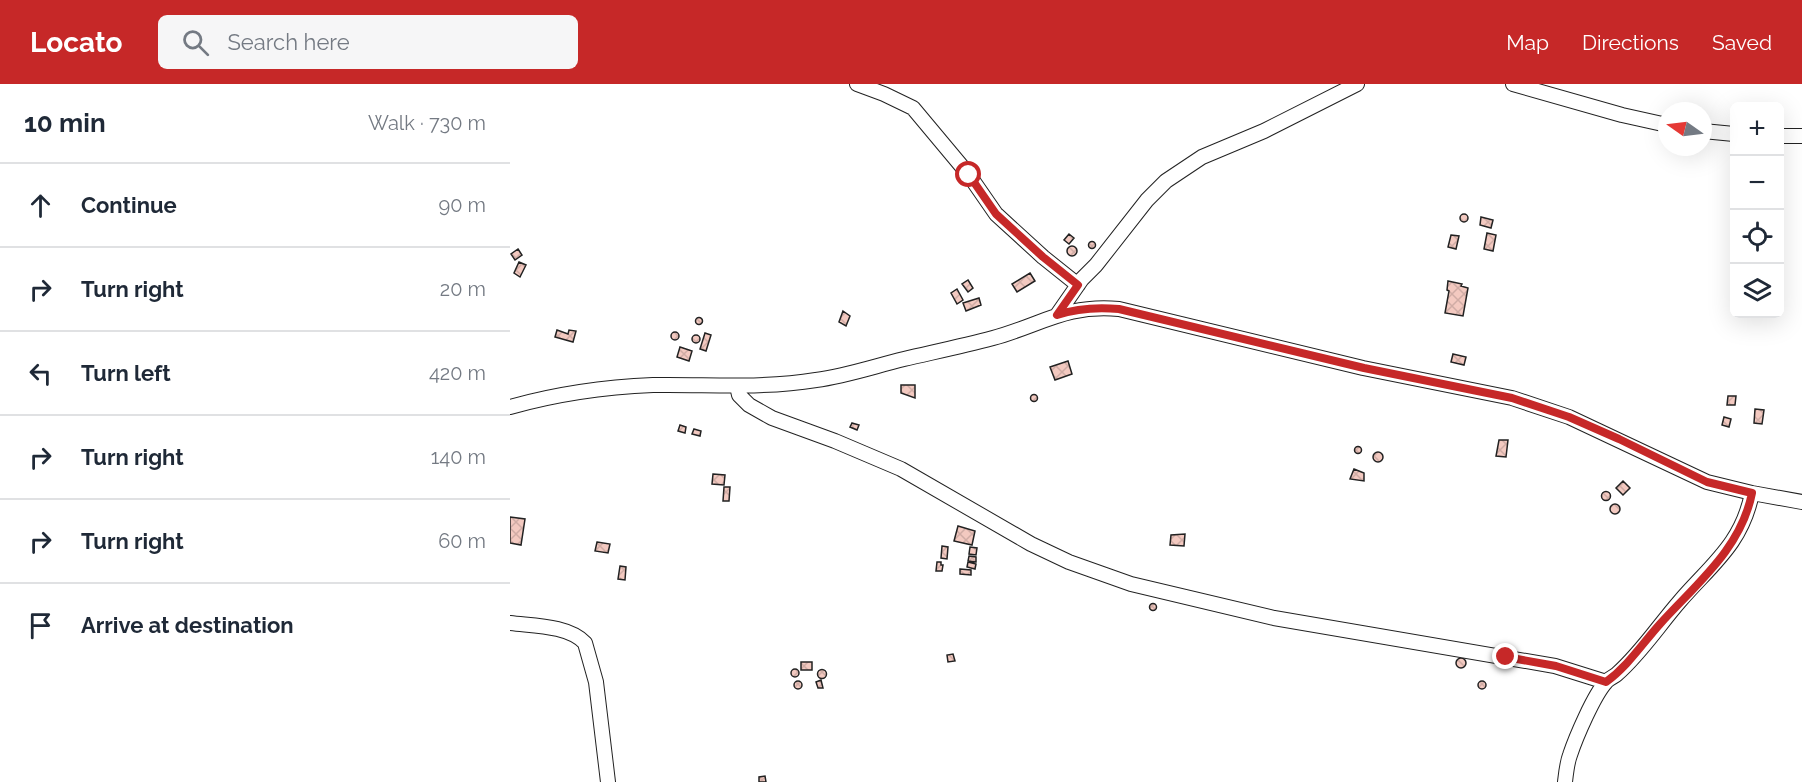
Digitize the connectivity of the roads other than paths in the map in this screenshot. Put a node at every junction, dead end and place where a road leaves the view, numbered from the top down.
1 (857, 84) edge
2 (1357, 84) edge
3 (1513, 84) edge
4 (1658, 123) edge
5 (1712, 131) edge
6 (1730, 133) edge
7 (1784, 136) edge
8 (1802, 136) edge
9 (1078, 285) junction
10 (1057, 315) junction
11 (737, 386) junction
12 (510, 407) edge
13 (1752, 493) junction
14 (1802, 502) edge
15 (510, 623) edge
16 (1606, 682) junction
17 (608, 782) edge
18 (1565, 782) edge

1 - 9 street
2 - 9 street
3 - 4 street
5 - 6 street
7 - 8 street
9 - 10 street
10 - 11 street
10 - 13 street
11 - 12 street
11 - 16 street
13 - 14 street
13 - 16 street
15 - 17 street
16 - 18 street

